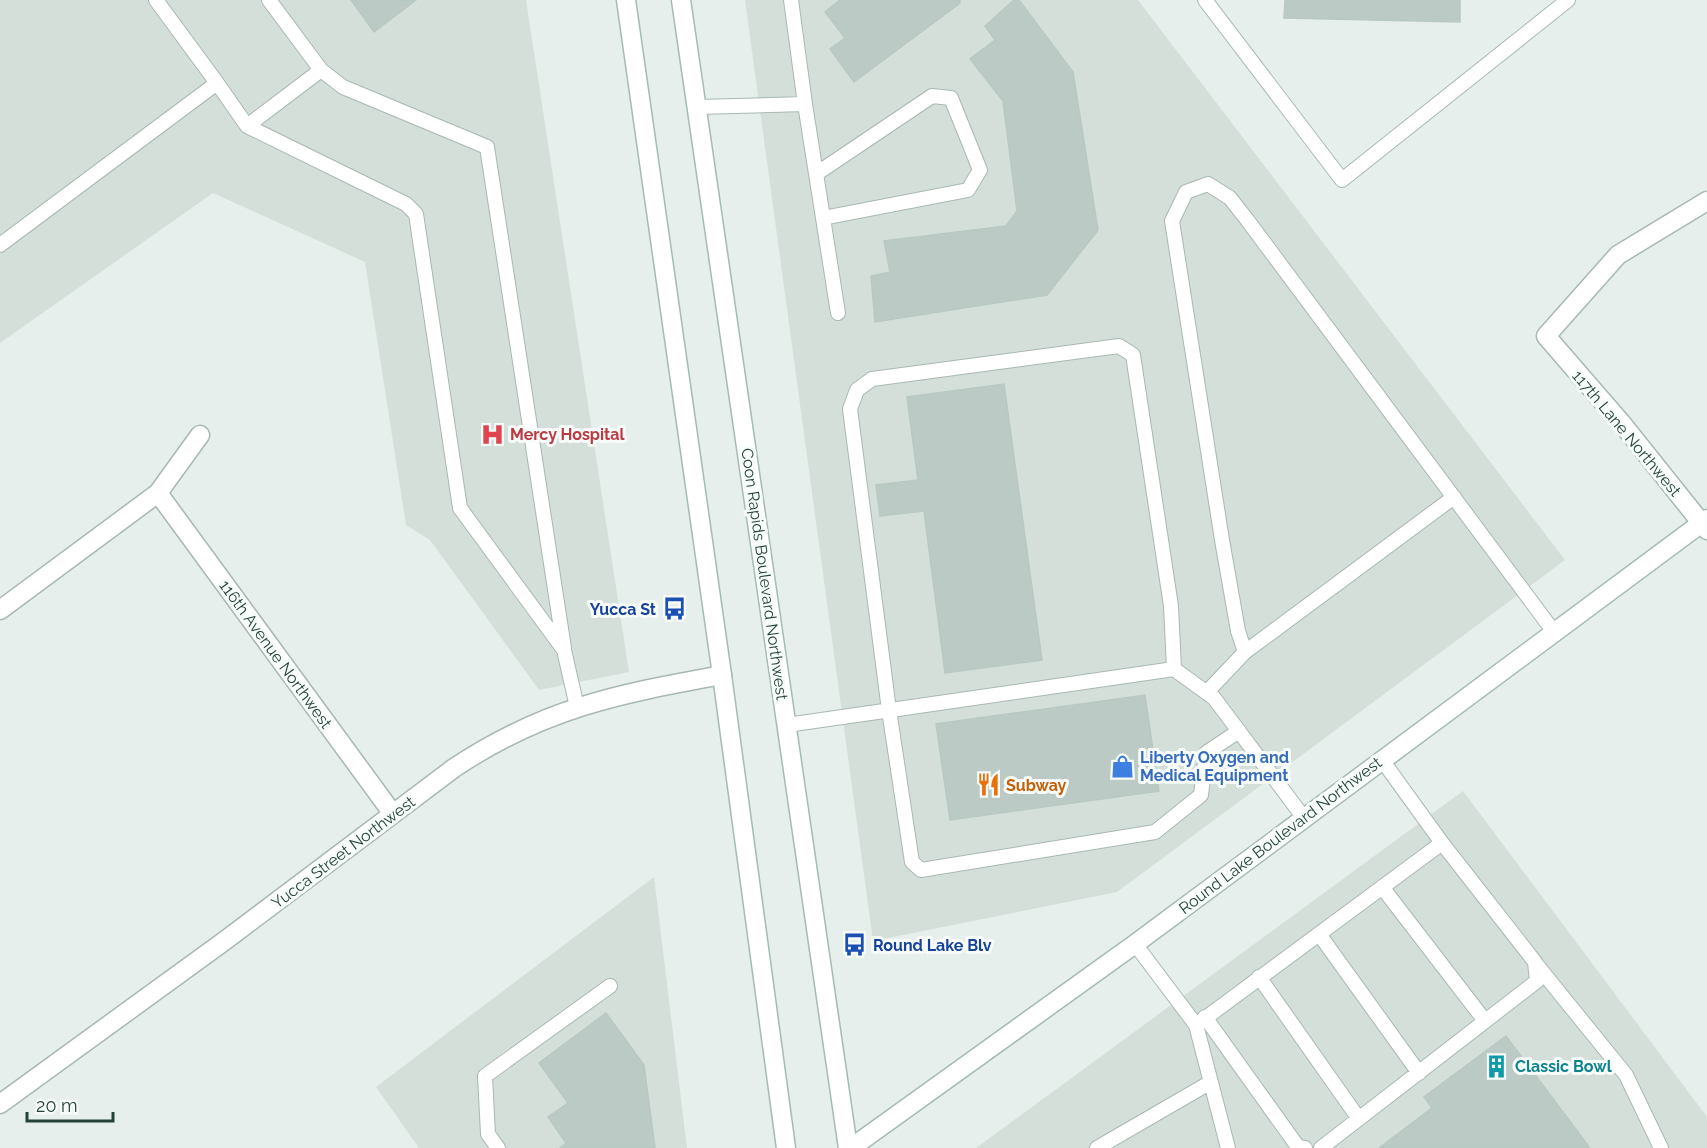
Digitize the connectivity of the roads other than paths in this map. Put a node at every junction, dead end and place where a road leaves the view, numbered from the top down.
1 (156, 0) edge
2 (269, 0) edge
3 (626, 0) edge
4 (681, 0) edge
5 (791, 0) edge
6 (1204, 0) edge
7 (1568, 0) edge
8 (321, 70) junction
9 (217, 83) junction
10 (805, 104) junction
11 (697, 107) junction
12 (248, 126) junction
13 (816, 174) junction
14 (1707, 201) edge
15 (823, 218) junction
16 (0, 245) edge
17 (838, 313) dead end
18 (200, 435) dead end
19 (159, 493) junction
20 (1454, 497) junction
21 (1705, 524) edge
22 (0, 610) edge
23 (1554, 632) junction
24 (564, 651) junction
25 (1245, 652) junction
26 (1174, 669) junction
27 (722, 675) junction
28 (1207, 693) junction
29 (577, 706) junction
30 (889, 710) junction
31 (787, 725) junction
32 (1239, 731) junction
33 (1382, 760) junction
34 (393, 814) junction
35 (1304, 818) junction
36 (1442, 843) junction
37 (1382, 887) junction
38 (1319, 934) junction
39 (1135, 944) junction
40 (1535, 962) junction
41 (1259, 977) junction
42 (610, 986) dead end
43 (1200, 1021) junction
44 (1485, 1021) junction
45 (1419, 1073) junction
46 (1211, 1082) junction
47 (0, 1104) edge
48 (1359, 1119) junction
49 (498, 1148) edge
50 (786, 1148) edge
51 (849, 1148) edge
52 (1097, 1148) edge
53 (1228, 1148) edge
54 (1300, 1148) edge
55 (1322, 1148) edge
56 (1661, 1148) edge

1 - 9 lane
2 - 8 lane
3 - 27 main road
4 - 11 main road, Coon Rapids Boulevard Northwest
5 - 10 lane
6 - 7 lane
8 - 12 lane
8 - 24 lane
9 - 12 lane
9 - 16 lane
10 - 11 lane
10 - 13 lane
11 - 31 main road, Coon Rapids Boulevard Northwest
12 - 24 lane
13 - 15 lane
13 - 15 lane
14 - 21 main road, 117th Lane Northwest
15 - 17 lane
18 - 19 main road
19 - 22 main road
19 - 34 main road, 116th Avenue Northwest
20 - 23 lane
20 - 25 lane
20 - 25 lane
21 - 23 main road, Round Lake Boulevard Northwest
23 - 33 main road, Round Lake Boulevard Northwest
24 - 29 lane
25 - 28 lane
26 - 28 lane
26 - 30 lane
26 - 30 lane
27 - 29 main road, Yucca Street Northwest
27 - 50 main road
28 - 32 lane
29 - 34 main road, Yucca Street Northwest
30 - 31 lane
30 - 32 lane
31 - 51 main road, Coon Rapids Boulevard Northwest
32 - 35 lane
33 - 35 main road, Round Lake Boulevard Northwest
33 - 36 lane
34 - 47 main road, Yucca Street Northwest
35 - 39 main road, Round Lake Boulevard Northwest
36 - 37 lane
36 - 40 lane
37 - 38 lane
37 - 44 lane
38 - 41 lane
38 - 45 lane
39 - 43 lane
39 - 51 main road, Round Lake Boulevard Northwest
40 - 44 lane
40 - 56 lane
41 - 43 lane
41 - 48 lane
42 - 49 lane
43 - 46 lane
43 - 54 lane
44 - 45 lane
45 - 48 lane
46 - 52 lane
46 - 53 lane
48 - 55 lane

